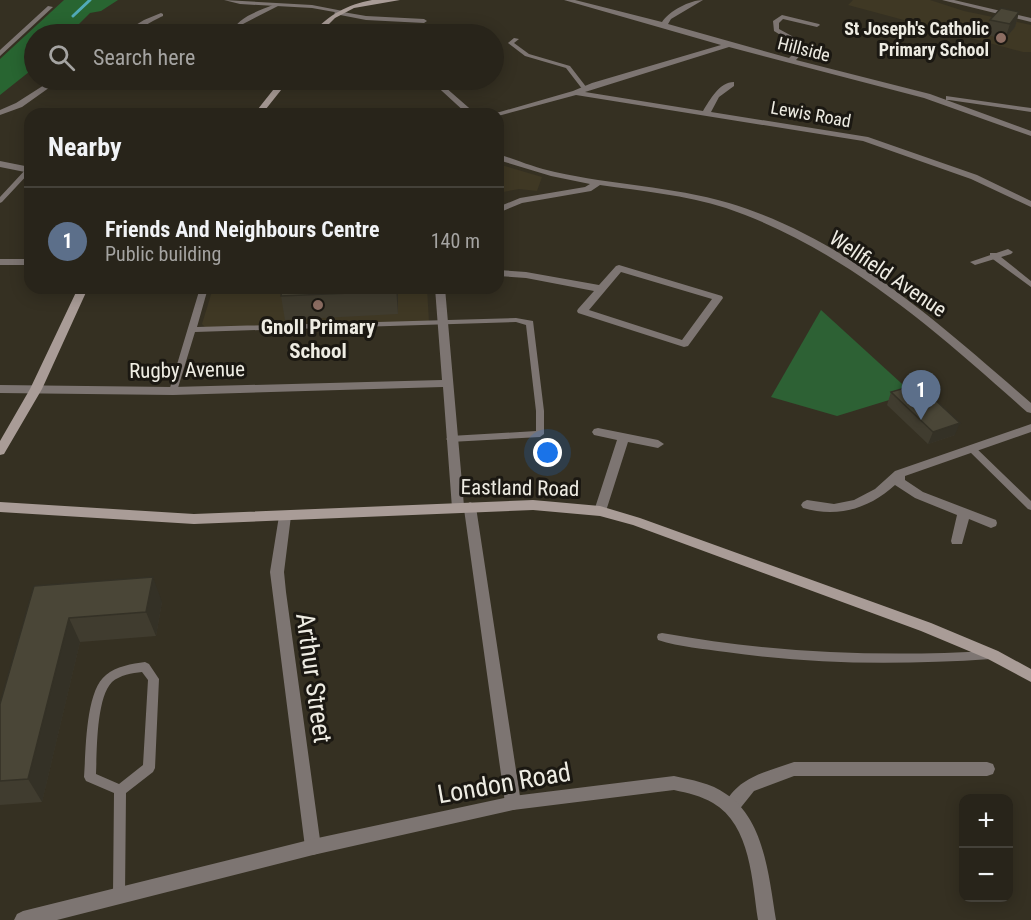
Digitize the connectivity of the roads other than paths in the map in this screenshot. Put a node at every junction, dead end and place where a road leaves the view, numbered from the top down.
1 (226, 0) edge
2 (397, 0) edge
3 (567, 0) edge
4 (700, 0) edge
5 (945, 0) edge
6 (275, 6) junction
7 (50, 7) dead end
8 (339, 12) junction
9 (160, 15) dead end
10 (1031, 20) edge
11 (424, 21) dead end
12 (32, 24) edge
13 (141, 24) edge
14 (240, 24) edge
15 (324, 24) edge
16 (664, 25) junction
17 (817, 25) dead end
18 (24, 31) edge
19 (516, 39) dead end
20 (729, 45) junction
21 (0, 54) edge
22 (791, 61) junction
23 (731, 84) dead end
24 (585, 89) junction
25 (42, 90) edge
26 (277, 90) edge
27 (444, 90) edge
28 (576, 93) junction
29 (927, 96) junction
30 (263, 108) edge
31 (465, 108) edge
32 (1031, 110) edge
33 (504, 112) edge
34 (0, 113) edge
35 (706, 113) junction
36 (1031, 134) edge
37 (504, 159) edge
38 (0, 164) edge
39 (24, 169) edge
40 (24, 175) edge
41 (600, 181) junction
42 (0, 201) edge
43 (1031, 204) edge
44 (504, 208) edge
45 (1008, 252) dead end
46 (993, 255) junction
47 (0, 262) edge
48 (24, 262) edge
49 (975, 262) dead end
50 (504, 273) edge
51 (1031, 285) edge
52 (602, 289) junction
53 (80, 294) edge
54 (202, 294) edge
55 (440, 294) edge
56 (442, 323) junction
57 (192, 330) junction
58 (446, 383) junction
59 (36, 388) junction
60 (0, 389) edge
61 (173, 391) junction
62 (1031, 409) edge
63 (1031, 428) edge
64 (598, 432) dead end
65 (624, 437) junction
66 (450, 439) junction
67 (658, 444) dead end
68 (971, 448) junction
69 (0, 451) edge
70 (899, 474) junction
71 (807, 505) dead end
72 (0, 507) edge
73 (464, 507) junction
74 (1031, 507) edge
75 (600, 511) junction
76 (964, 514) junction
77 (285, 516) junction
78 (991, 523) dead end
79 (957, 541) dead end
80 (662, 636) dead end
81 (993, 655) junction
82 (1012, 663) junction
83 (1031, 676) edge
84 (1031, 687) edge
85 (987, 769) dead end
86 (120, 790) junction
87 (513, 804) junction
88 (732, 806) junction
89 (313, 847) junction
90 (119, 894) junction
91 (23, 920) edge
92 (767, 920) edge

1 - 6 lane
2 - 8 main road
3 - 16 street, Hillside
4 - 16 street
5 - 10 street
6 - 8 lane
6 - 14 street
7 - 12 street
8 - 11 street
8 - 15 main road
9 - 13 street
16 - 20 street, Hillside
17 - 22 street
18 - 21 street
19 - 24 lane
20 - 22 street, Hillside
20 - 24 street
22 - 29 street, Hillside
23 - 35 street
24 - 28 street
25 - 34 street
26 - 30 main road
27 - 31 street
28 - 33 street
28 - 35 street, Lewis Road
29 - 32 street
29 - 36 street, Hillside
35 - 43 street, Lewis Road
37 - 41 street, Wellfield Avenue
38 - 39 street
40 - 42 lane
41 - 44 street, Wellfield Avenue
41 - 62 street, Wellfield Avenue
45 - 46 street
46 - 49 street
46 - 51 lane
47 - 48 street
50 - 52 street
52 - 52 street
53 - 59 main road
54 - 57 lane
55 - 56 street
56 - 57 lane
56 - 58 street
56 - 66 lane
57 - 61 lane
58 - 61 street, Rugby Avenue
58 - 66 street
59 - 60 street, Rugby Avenue
59 - 61 street, Rugby Avenue
59 - 69 main road
63 - 68 street
64 - 65 street
65 - 67 street
65 - 75 street
66 - 73 street
68 - 70 street
68 - 74 lane
70 - 71 street
70 - 76 street
72 - 77 main road, Eastland Road
73 - 75 main road, Eastland Road
73 - 77 main road, Eastland Road
73 - 87 street
75 - 81 main road, Eastland Road
76 - 78 street
76 - 79 street
77 - 89 street, Arthur Street
80 - 81 lane
81 - 82 main road, Eastland Road
82 - 83 main road, Eastland Road
82 - 84 main road
85 - 88 street
86 - 86 lane
86 - 90 lane
87 - 88 street, London Road
87 - 89 street, London Road
88 - 92 street
89 - 90 street, London Road
90 - 91 street, London Road

